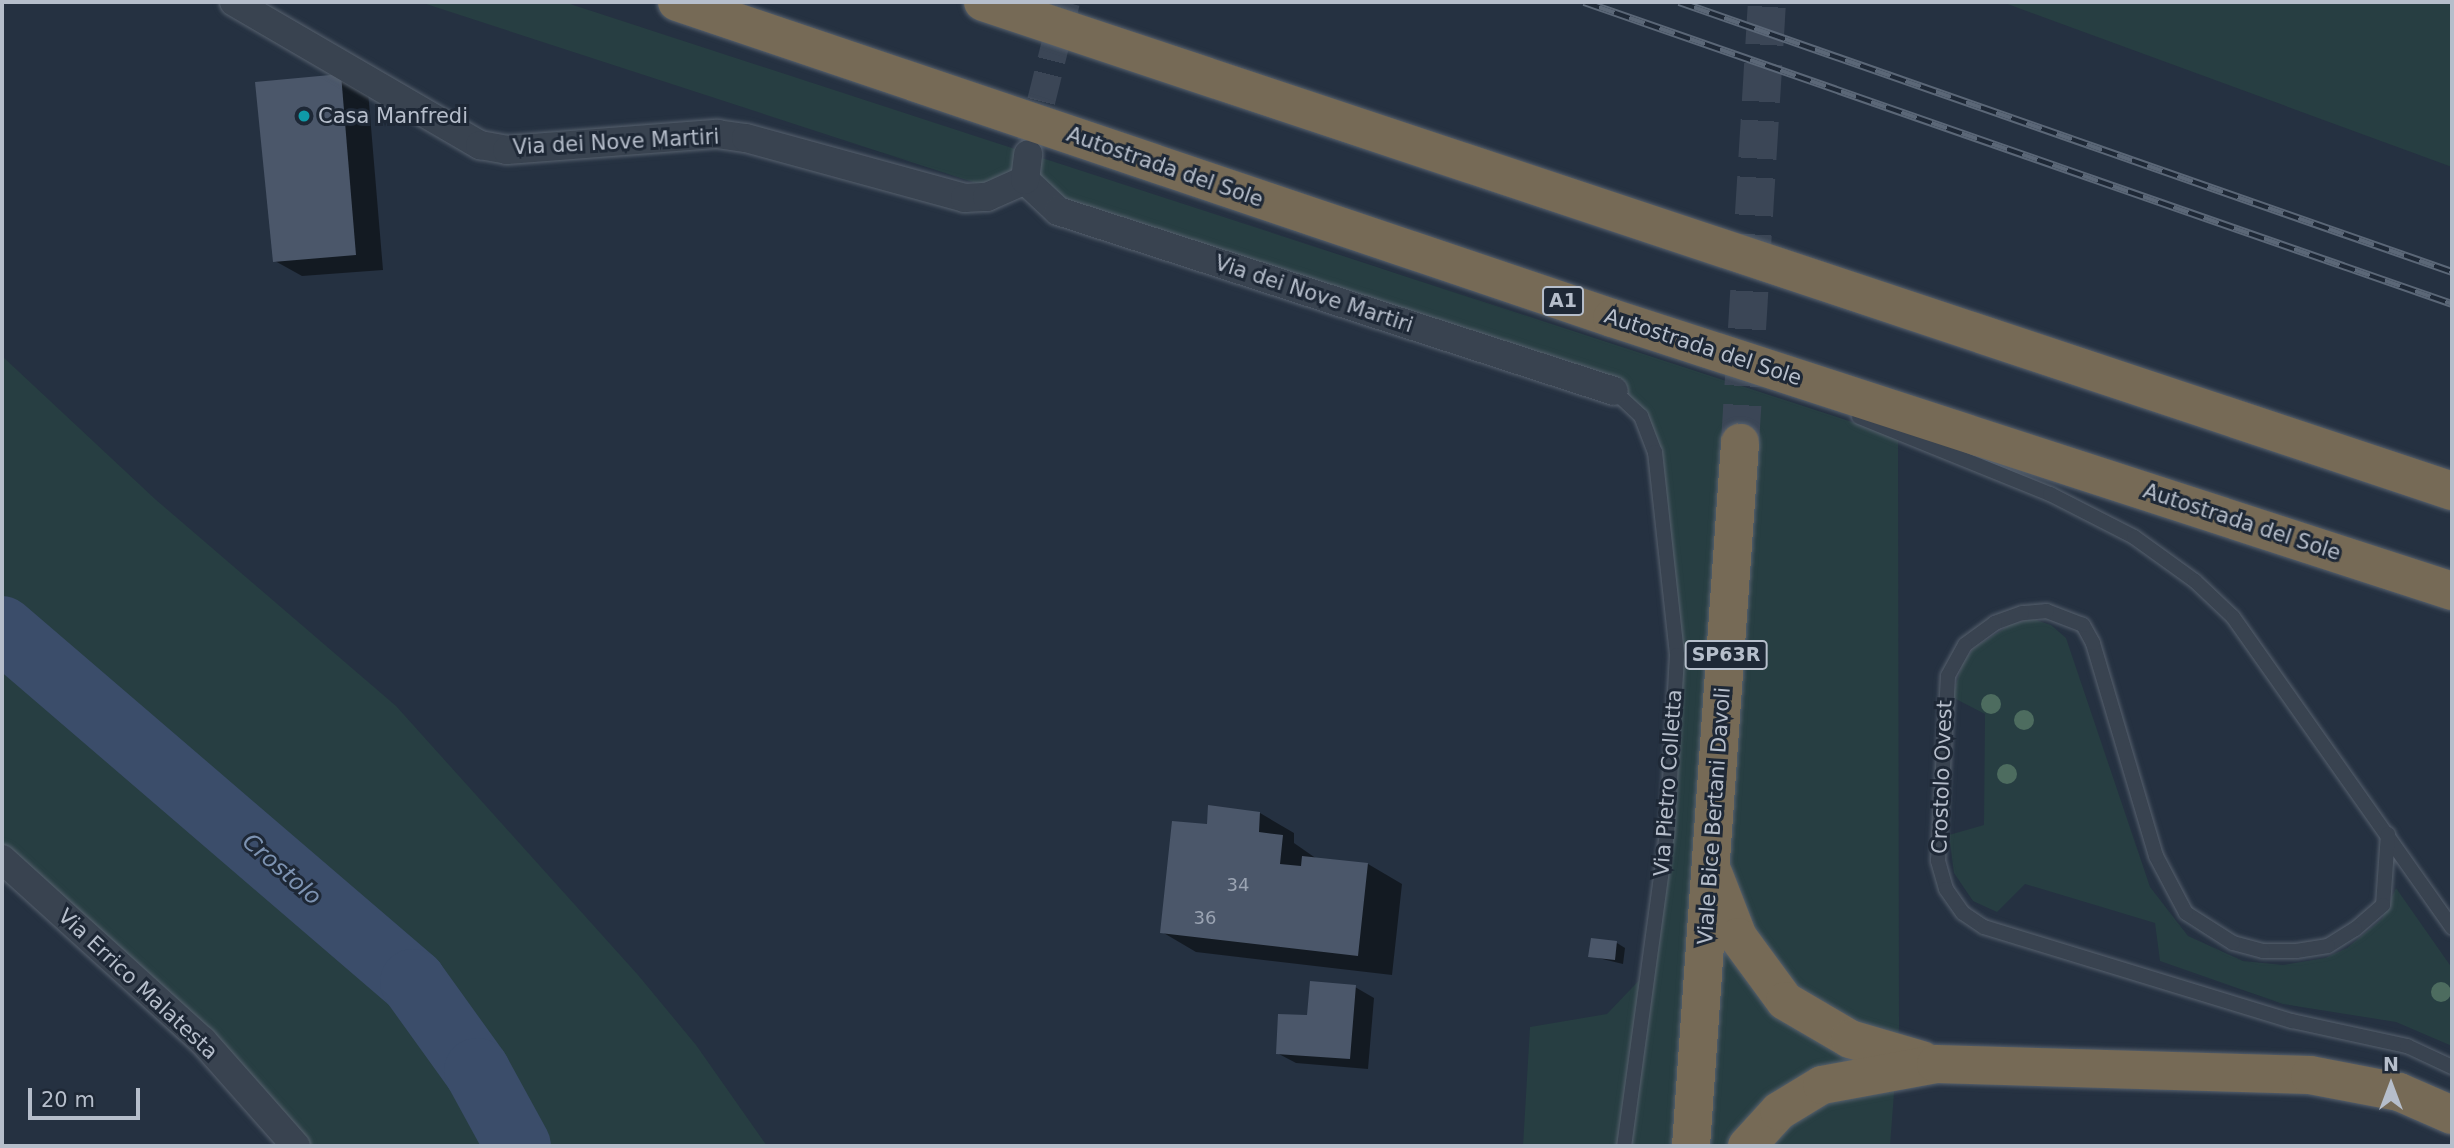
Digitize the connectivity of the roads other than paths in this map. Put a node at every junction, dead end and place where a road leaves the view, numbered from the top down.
1 (234, 2) edge
2 (677, 2) edge
3 (983, 2) edge
4 (1612, 318) junction
5 (1614, 391) joint
6 (1740, 443) tunnel mouth
7 (2452, 491) edge
8 (2452, 591) edge
9 (2388, 834) junction
10 (2, 859) edge
11 (1710, 866) junction
12 (2452, 927) edge
13 (1936, 1064) junction
14 (2452, 1067) edge
15 (2452, 1115) edge
16 (296, 1146) edge
17 (1624, 1146) edge
18 (1691, 1146) edge
19 (1747, 1146) edge

1 - 5 street, Via dei Nove Martiri
2 - 4 highway, Autostrada del Sole / A1
3 - 7 highway
4 - 8 highway, Autostrada del Sole / A1
4 - 9 lane
5 - 17 lane, Via Pietro Colletta
6 - 11 highway, Viale Bice Bertani Davoli / SP63R
9 - 12 lane
9 - 14 lane, Crostolo Ovest
10 - 16 street, Via Errico Malatesta
11 - 13 highway
11 - 18 highway, Viale Bice Bertani Davoli / SP63R
13 - 15 highway
13 - 19 highway

